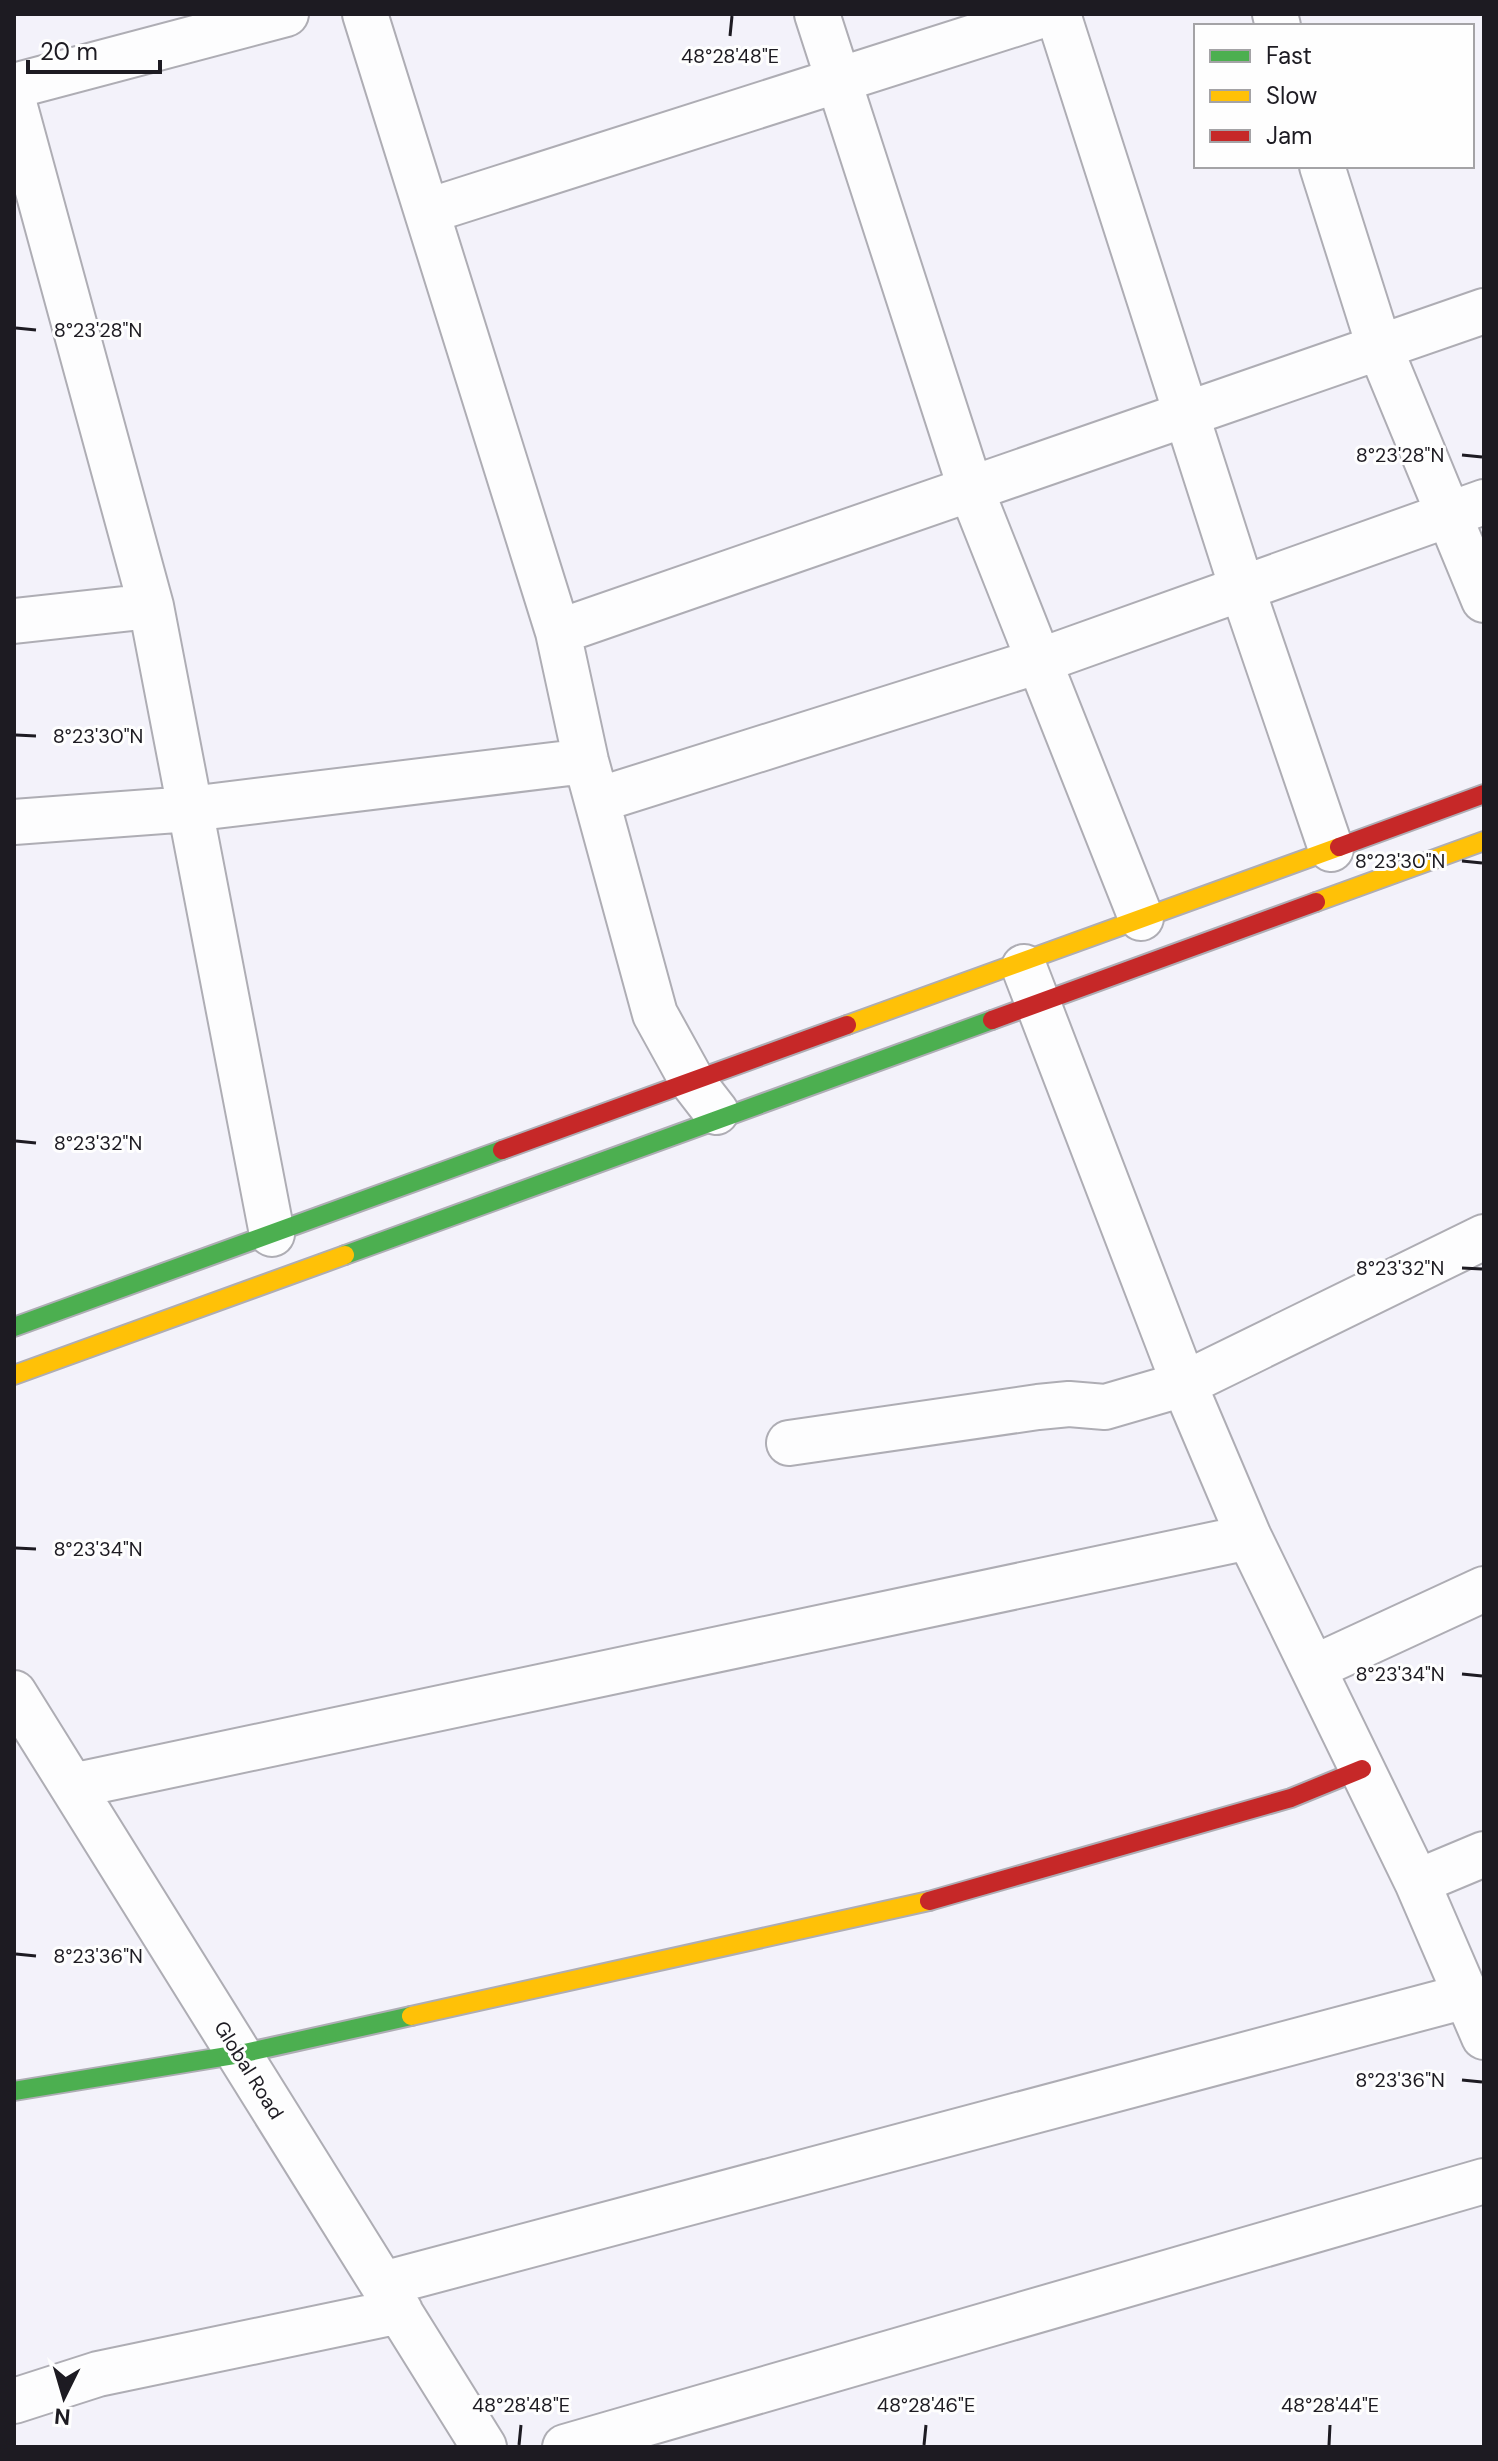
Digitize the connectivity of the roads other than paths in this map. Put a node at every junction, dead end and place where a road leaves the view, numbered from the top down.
1 (286, 14) edge
2 (365, 14) edge
3 (817, 14) edge
4 (1046, 14) edge
5 (1058, 14) edge
6 (840, 78) junction
7 (14, 86) edge
8 (14, 103) edge
9 (1323, 168) edge
10 (428, 211) junction
11 (1484, 311) edge
12 (1379, 346) junction
13 (1188, 412) junction
14 (970, 487) junction
15 (1466, 508) edge
16 (1242, 588) junction
17 (1484, 600) edge
18 (151, 606) junction
19 (14, 621) edge
20 (558, 632) junction
21 (1039, 661) junction
22 (592, 781) junction
23 (1484, 794) edge
24 (190, 809) junction
25 (14, 822) edge
26 (1484, 841) edge
27 (1331, 849) junction
28 (1141, 918) junction
29 (1022, 961) junction
30 (1037, 1004) junction
31 (692, 1081) junction
32 (721, 1119) junction
33 (272, 1234) junction
34 (1484, 1237) edge
35 (14, 1327) edge
36 (14, 1375) edge
37 (1184, 1384) junction
38 (789, 1443) dead end
39 (1249, 1537) junction
40 (1484, 1589) edge
41 (1313, 1668) junction
42 (14, 1693) edge
43 (1362, 1769) junction
44 (72, 1786) junction
45 (1484, 1854) edge
46 (1417, 1882) junction
47 (1478, 2018) edge
48 (240, 2054) junction
49 (14, 2091) edge
50 (1484, 2181) edge
51 (391, 2298) junction
52 (14, 2401) edge
53 (484, 2447) edge
54 (565, 2447) edge

1 - 7 street
2 - 10 street
3 - 6 street
4 - 6 street
5 - 13 street
6 - 10 street
6 - 14 street
8 - 18 street
9 - 12 street
10 - 20 street
11 - 12 street
12 - 13 street
12 - 15 street
13 - 14 street
13 - 16 street
14 - 20 street
14 - 21 street
15 - 16 street
15 - 17 street
16 - 21 street
16 - 27 street
18 - 19 street
18 - 24 street
20 - 22 street
21 - 22 street
21 - 28 street
22 - 24 street
22 - 31 street
23 - 27 street
24 - 25 street
24 - 33 street
26 - 30 street
27 - 28 street
28 - 29 street
29 - 30 street
29 - 31 street
30 - 32 street
30 - 37 street
31 - 32 street
31 - 33 street
32 - 36 street
33 - 35 street
34 - 37 street
37 - 38 street
37 - 39 street
39 - 41 street
39 - 44 street
40 - 41 street
41 - 43 street
42 - 44 street, Global Road
43 - 46 street
43 - 48 street
44 - 48 street, Global Road
45 - 46 street
46 - 47 street
47 - 51 street
48 - 49 street
48 - 51 street, Global Road
50 - 54 street
51 - 52 street
51 - 53 street, Global Road

